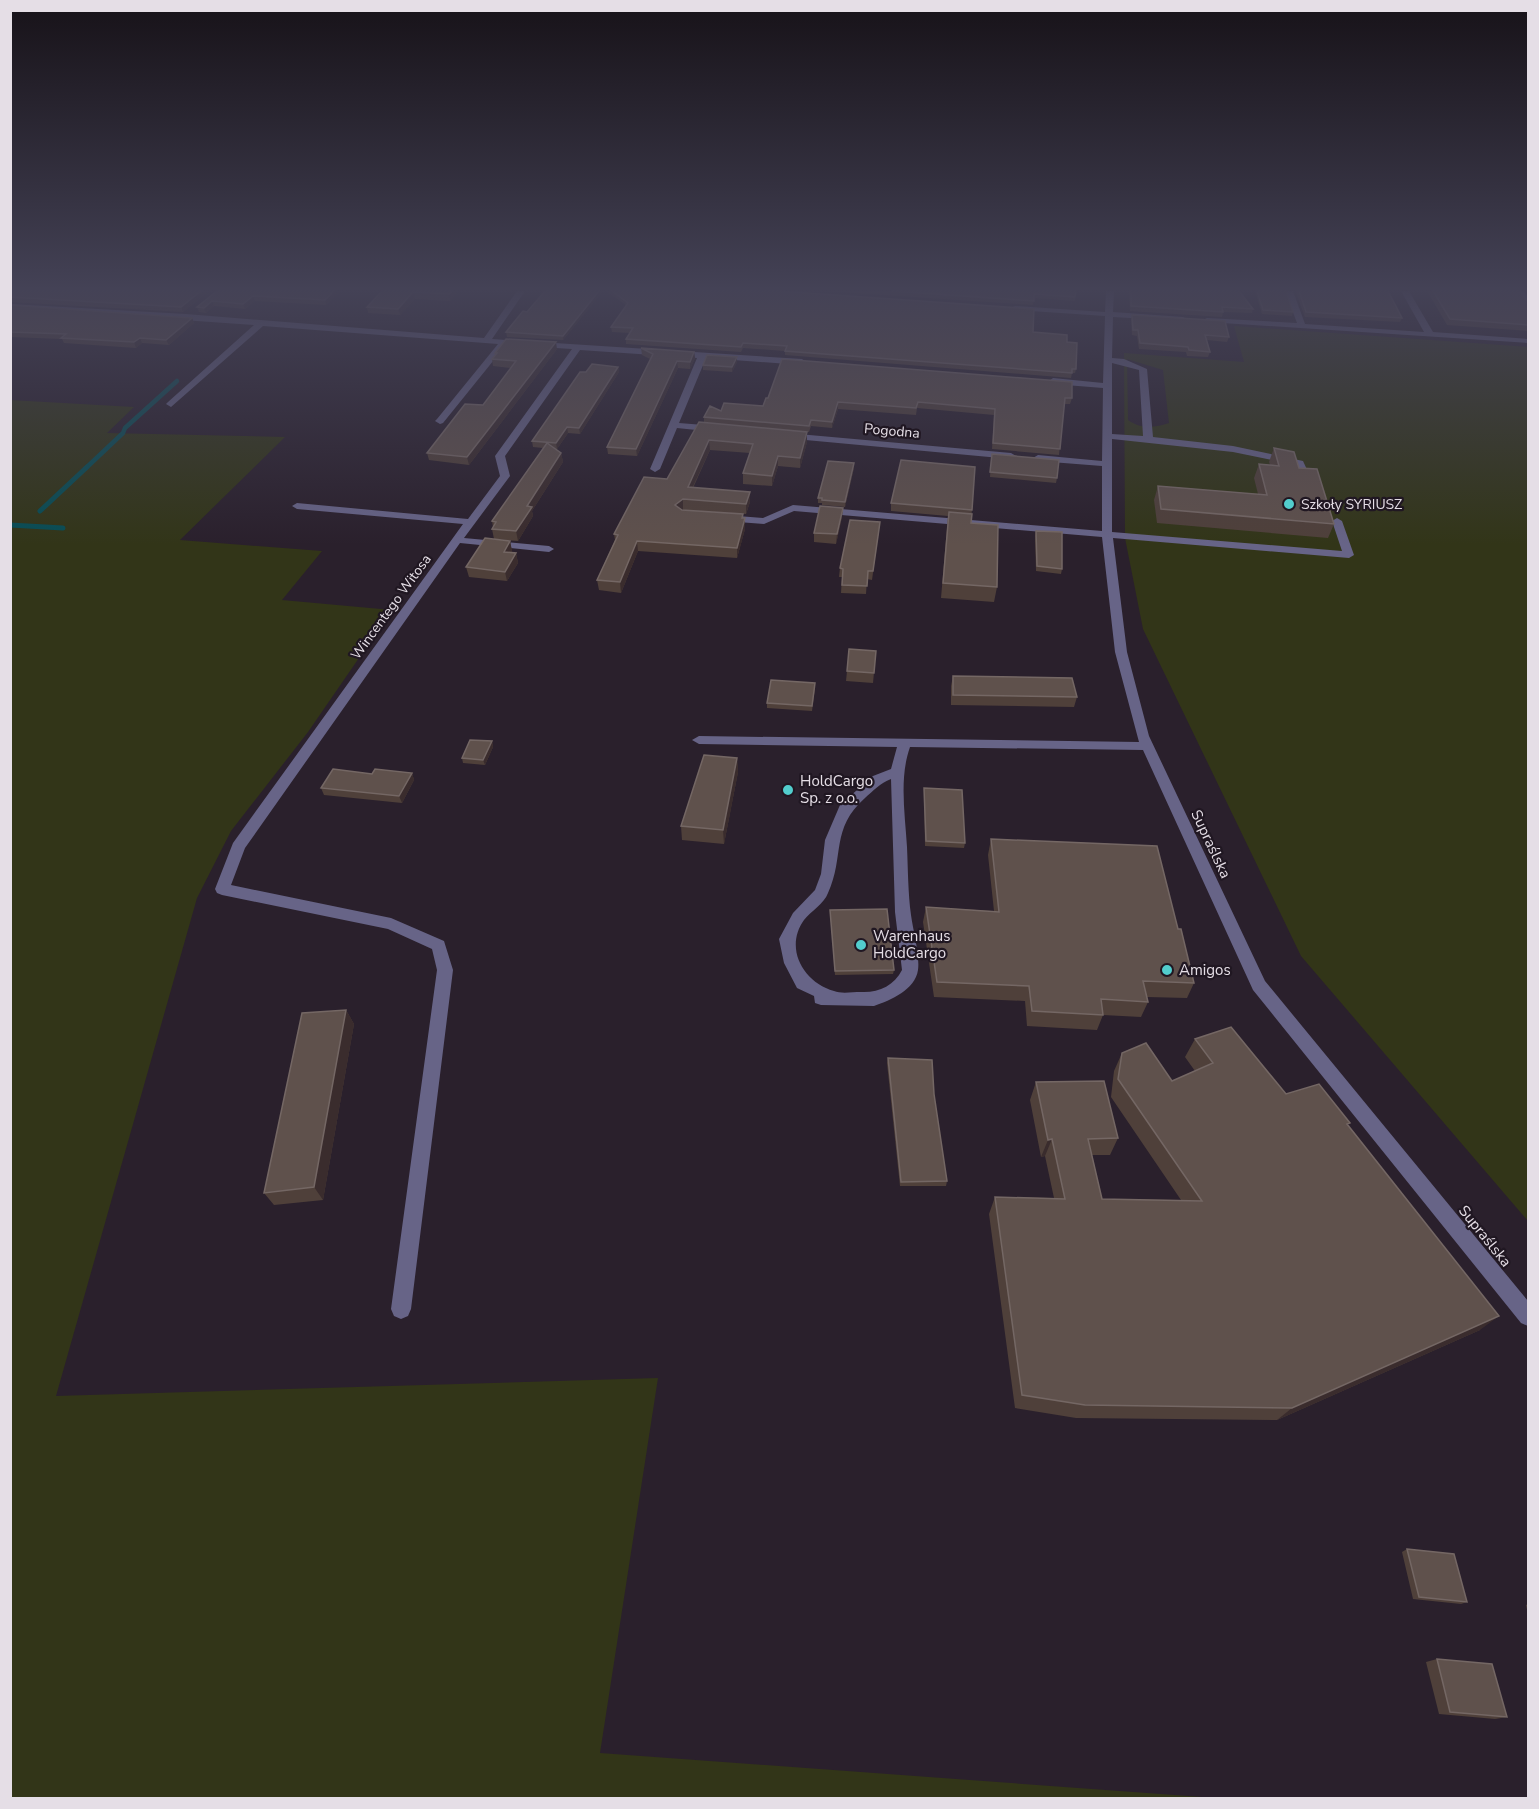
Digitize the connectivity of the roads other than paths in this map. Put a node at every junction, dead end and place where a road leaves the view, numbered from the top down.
1 (203, 375) edge
2 (477, 375) edge
3 (558, 375) edge
4 (695, 375) edge
5 (1107, 375) edge
6 (1143, 375) edge
7 (1042, 381) edge
8 (1107, 386) junction
9 (171, 404) dead end
10 (440, 421) dead end
11 (674, 425) junction
12 (721, 429) edge
13 (780, 435) edge
14 (1107, 436) junction
15 (1148, 439) junction
16 (1107, 464) junction
17 (655, 469) dead end
18 (1305, 476) edge
19 (297, 506) dead end
20 (718, 517) edge
21 (471, 522) junction
22 (1337, 522) dead end
23 (1107, 533) junction
24 (457, 540) junction
25 (549, 549) dead end
26 (699, 740) dead end
27 (905, 743) junction
28 (1148, 746) junction
29 (898, 771) junction
30 (401, 1308) dead end
31 (1528, 1316) edge

1 - 9 street
2 - 10 street
3 - 21 street, Wincentego Witosa
4 - 11 street
5 - 8 street, Supraślska
6 - 15 street
7 - 8 street
8 - 14 street, Supraślska
11 - 12 street
11 - 17 street
13 - 16 street, Pogodna
14 - 15 street
14 - 16 street, Supraślska
15 - 18 street
16 - 23 street, Supraślska
19 - 21 street
20 - 23 street
21 - 24 street, Wincentego Witosa
22 - 23 street
23 - 28 street, Supraślska
24 - 25 street
24 - 30 street, Wincentego Witosa
26 - 27 street
27 - 28 street
27 - 29 street
28 - 31 street, Supraślska
29 - 29 street

